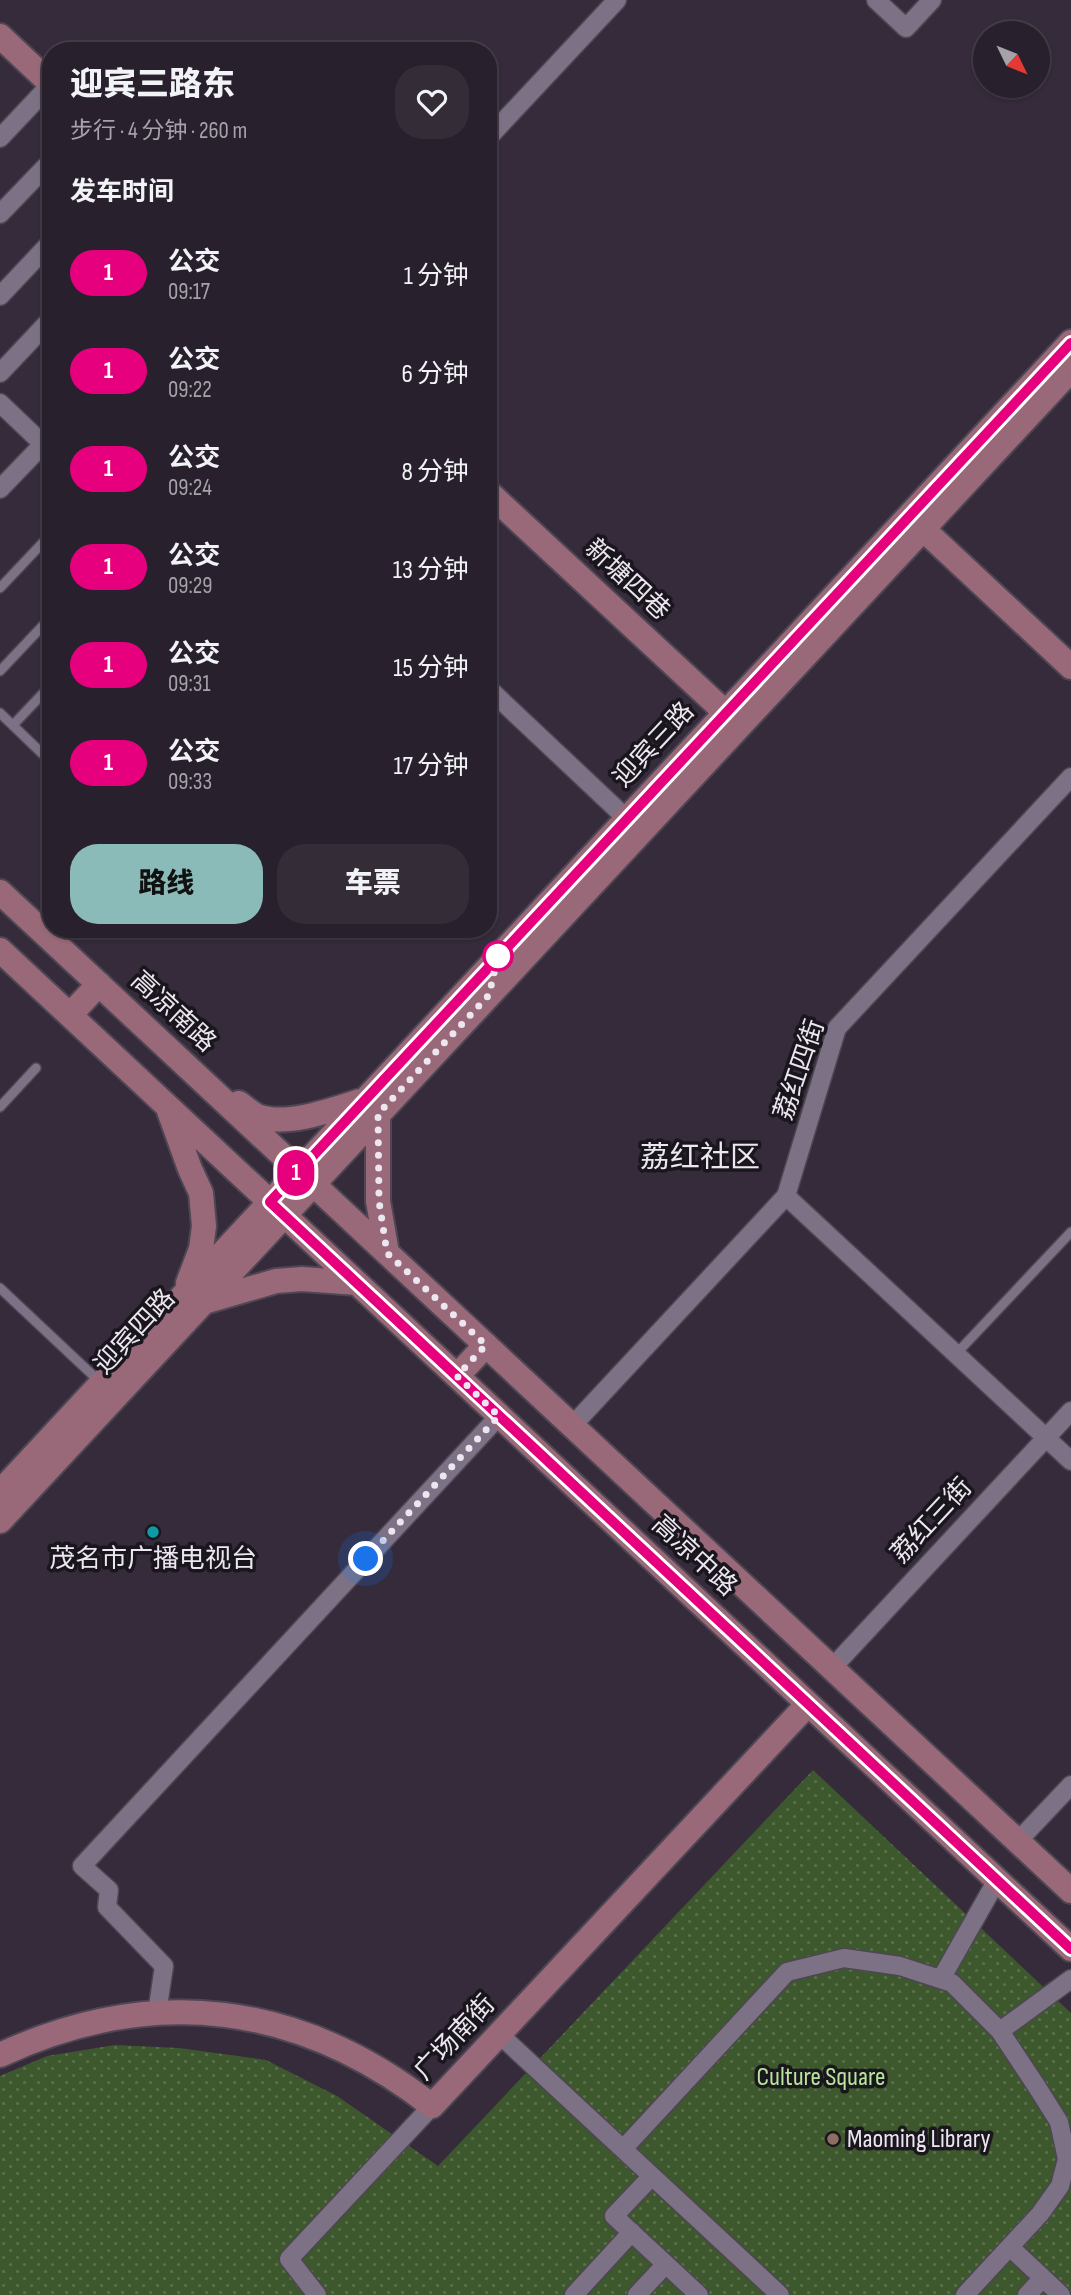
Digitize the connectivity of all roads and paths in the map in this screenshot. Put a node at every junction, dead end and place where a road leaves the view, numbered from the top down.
1 (617, 0) edge
2 (876, 0) edge
3 (932, 0) edge
4 (4, 48) edge
5 (42, 77) edge
6 (42, 94) edge
7 (497, 128) edge
8 (0, 138) edge
9 (42, 171) edge
10 (0, 215) edge
11 (42, 252) edge
12 (0, 296) edge
13 (42, 329) edge
14 (1071, 342) edge
15 (1071, 370) edge
16 (0, 373) edge
17 (0, 403) edge
18 (42, 439) edge
19 (42, 450) edge
20 (0, 489) edge
21 (497, 500) edge
22 (923, 529) junction
23 (42, 544) edge
24 (0, 588) edge
25 (42, 627) edge
26 (1071, 667) edge
27 (0, 671) edge
28 (42, 694) edge
29 (497, 696) edge
30 (725, 712) junction
31 (0, 713) edge
32 (13, 725) junction
33 (42, 752) edge
34 (1071, 777) edge
35 (626, 818) junction
36 (0, 892) edge
37 (42, 931) edge
38 (50, 938) edge
39 (0, 950) edge
40 (99, 984) junction
41 (70, 1016) junction
42 (36, 1068) dead end
43 (200, 1078) junction
44 (0, 1107) edge
45 (168, 1107) junction
46 (371, 1107) junction
47 (305, 1177) junction
48 (786, 1196) junction
49 (278, 1203) junction
50 (1071, 1232) edge
51 (387, 1253) junction
52 (356, 1283) junction
53 (0, 1288) edge
54 (194, 1298) junction
55 (486, 1345) junction
56 (956, 1354) junction
57 (457, 1376) junction
58 (101, 1383) junction
59 (1071, 1411) edge
60 (499, 1416) junction
61 (572, 1426) junction
62 (1046, 1438) junction
63 (1071, 1461) edge
64 (0, 1492) edge
65 (0, 1521) edge
66 (832, 1668) junction
67 (808, 1704) junction
68 (1071, 1785) edge
69 (1018, 1841) junction
70 (997, 1880) junction
71 (1071, 1891) edge
72 (1071, 1949) edge
73 (940, 1979) junction
74 (1071, 1979) edge
75 (157, 2013) junction
76 (1000, 2031) junction
77 (499, 2034) junction
78 (0, 2055) edge
79 (432, 2106) junction
80 (623, 2149) junction
81 (652, 2176) junction
82 (632, 2232) junction
83 (1010, 2247) junction
84 (666, 2264) junction
85 (1043, 2278) junction
86 (966, 2294) edge
87 (317, 2295) edge
88 (573, 2295) edge
89 (638, 2295) edge
90 (699, 2295) edge
91 (780, 2295) edge
92 (1027, 2295) edge
93 (1061, 2295) edge

1 - 7 street
2 - 3 street
4 - 5 main road
6 - 8 street
9 - 10 street
11 - 12 street
13 - 16 street
14 - 30 main road, 迎宾三路
15 - 22 main road, 迎宾三路
17 - 18 street
19 - 20 street
21 - 30 main road, 新塘四巷
22 - 26 main road
22 - 46 main road, 迎宾三路
23 - 24 lane
25 - 27 lane
28 - 32 lane
29 - 35 street
30 - 35 main road, 迎宾三路
31 - 32 lane
32 - 33 lane
34 - 48 street, 荔红四街
35 - 46 main road, 迎宾三路
36 - 37 main road, 高凉南路
38 - 40 main road, 高凉南路
39 - 41 main road
40 - 41 main road
40 - 43 main road, 高凉南路
41 - 45 main road
42 - 44 lane
43 - 46 main road
43 - 47 main road, 高凉南路
45 - 49 main road
45 - 54 main road
46 - 47 main road, 迎宾三路
46 - 51 main road
47 - 49 main road, 迎宾三路
47 - 51 main road, 高凉中路
48 - 56 street
48 - 61 street, 荔红四街
49 - 52 main road, 高凉中路
49 - 54 main road, 迎宾四路
50 - 56 lane
51 - 55 main road, 高凉中路
52 - 54 main road
52 - 57 main road, 高凉中路
53 - 58 lane
54 - 58 main road, 迎宾四路
54 - 65 main road, 迎宾四路
55 - 57 main road
55 - 61 main road, 高凉中路
56 - 62 street
57 - 60 main road, 高凉中路
58 - 64 main road, 迎宾四路
59 - 62 street, 荔红三街
60 - 67 main road, 高凉中路
60 - 75 street
61 - 66 main road, 高凉中路
62 - 63 street
62 - 66 street, 荔红三街
66 - 69 main road, 高凉中路
67 - 70 main road, 高凉中路
67 - 77 main road, 广场南街
68 - 69 street
69 - 71 main road, 高凉中路
70 - 72 main road, 高凉中路
70 - 73 street
73 - 76 street
73 - 80 street
74 - 76 street
75 - 78 main road, 广场南街
75 - 79 main road, 广场南街
76 - 83 street
77 - 79 main road, 广场南街
77 - 80 street
79 - 87 street
80 - 81 street
81 - 82 street
81 - 91 street
82 - 84 street
82 - 88 street
83 - 85 street
83 - 86 street
84 - 89 street
84 - 90 street
85 - 92 street
85 - 93 street

